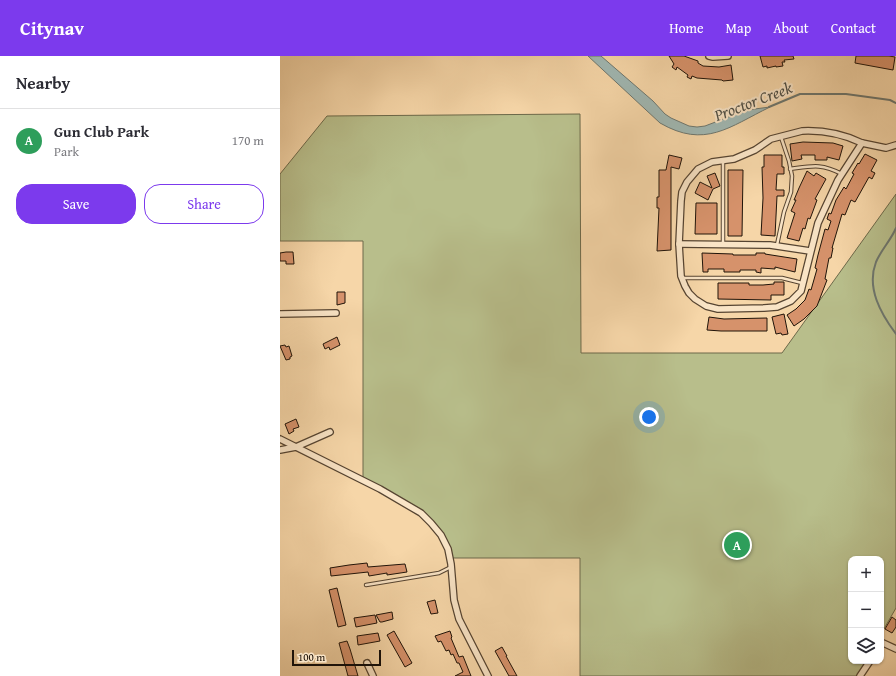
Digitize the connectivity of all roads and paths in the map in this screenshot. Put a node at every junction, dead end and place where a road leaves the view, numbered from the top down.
1 (709, 56) edge
2 (728, 56) edge
3 (781, 137) junction
4 (862, 143) junction
5 (896, 145) edge
6 (723, 161) junction
7 (790, 169) junction
8 (842, 174) junction
9 (679, 244) junction
10 (723, 245) junction
11 (776, 246) junction
12 (810, 251) junction
13 (682, 278) junction
14 (803, 284) junction
15 (336, 313) dead end
16 (280, 314) edge
17 (330, 432) dead end
18 (280, 439) edge
19 (296, 447) junction
20 (280, 450) edge
21 (452, 567) junction
22 (366, 585) dead end
23 (884, 643) edge
24 (896, 649) edge
25 (367, 663) dead end
26 (868, 664) edge
27 (373, 676) edge
28 (488, 676) edge
29 (860, 676) edge

1 - 2 street
3 - 4 street
3 - 6 street
3 - 7 lane
4 - 5 street
4 - 8 street
6 - 9 street
6 - 10 lane
7 - 8 lane
7 - 11 lane
8 - 12 street
9 - 10 street
9 - 13 street
10 - 11 street
11 - 12 street
12 - 14 street
13 - 14 lane
13 - 14 street
15 - 16 street
17 - 19 street
18 - 19 street
19 - 20 street
19 - 21 street
21 - 22 lane
21 - 28 street
23 - 24 street
25 - 27 street
26 - 29 street

